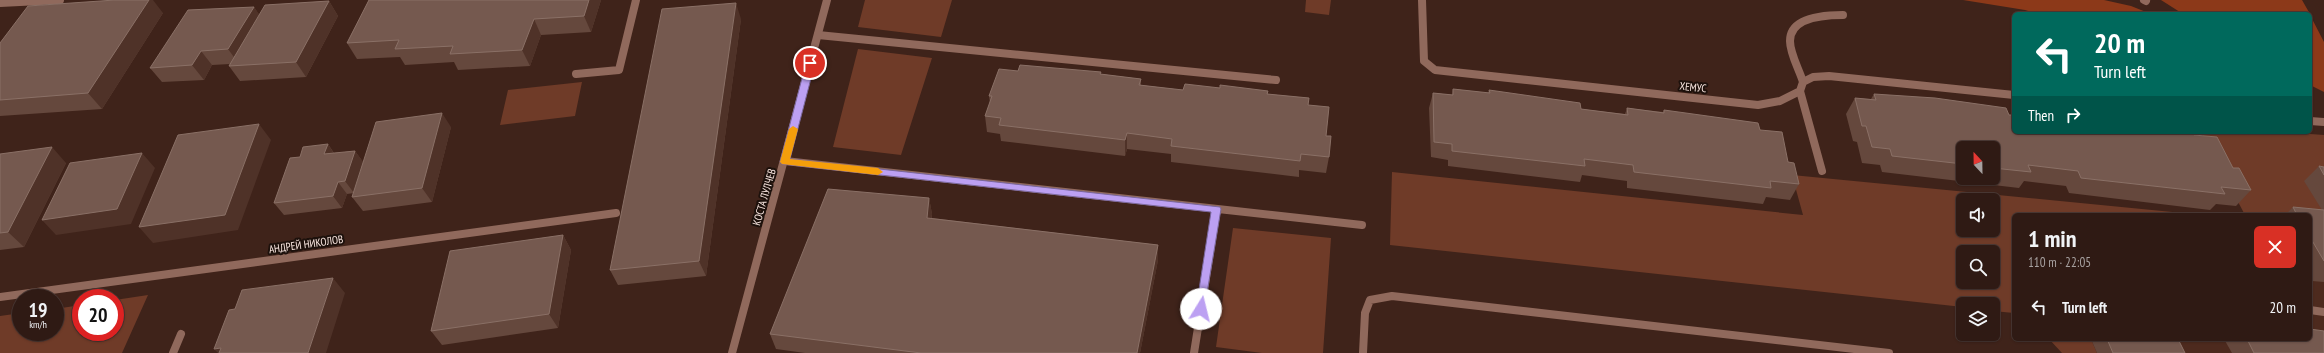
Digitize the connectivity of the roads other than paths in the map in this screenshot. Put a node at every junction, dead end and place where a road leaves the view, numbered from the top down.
1 (60, 0) edge
2 (636, 0) edge
3 (827, 0) edge
4 (1422, 0) edge
5 (0, 3) edge
6 (1844, 15) dead end
7 (818, 35) junction
8 (576, 74) dead end
9 (1276, 80) dead end
10 (1803, 82) junction
11 (1800, 91) junction
12 (2012, 94) edge
13 (2312, 121) edge
14 (2324, 122) edge
15 (785, 162) junction
16 (1822, 171) dead end
17 (1216, 209) junction
18 (616, 213) dead end
19 (1362, 225) dead end
20 (0, 297) edge
21 (2312, 310) edge
22 (2324, 312) edge
23 (181, 334) dead end
24 (173, 353) edge
25 (732, 353) edge
26 (1194, 353) edge
27 (1363, 353) edge
28 (1889, 353) edge

1 - 5 street
2 - 8 street
3 - 7 street, КОСТА ЛУЛЧЕВ
4 - 11 street, ХЕМУС
6 - 10 street
7 - 9 street
7 - 15 street, КОСТА ЛУЛЧЕВ
10 - 11 street
10 - 12 street
11 - 16 street
13 - 14 street
15 - 17 street
15 - 25 street, КОСТА ЛУЛЧЕВ
17 - 19 street
17 - 26 street
18 - 20 street, АНДРЕЙ НИКОЛОВ
21 - 22 street
23 - 24 street
27 - 28 street

